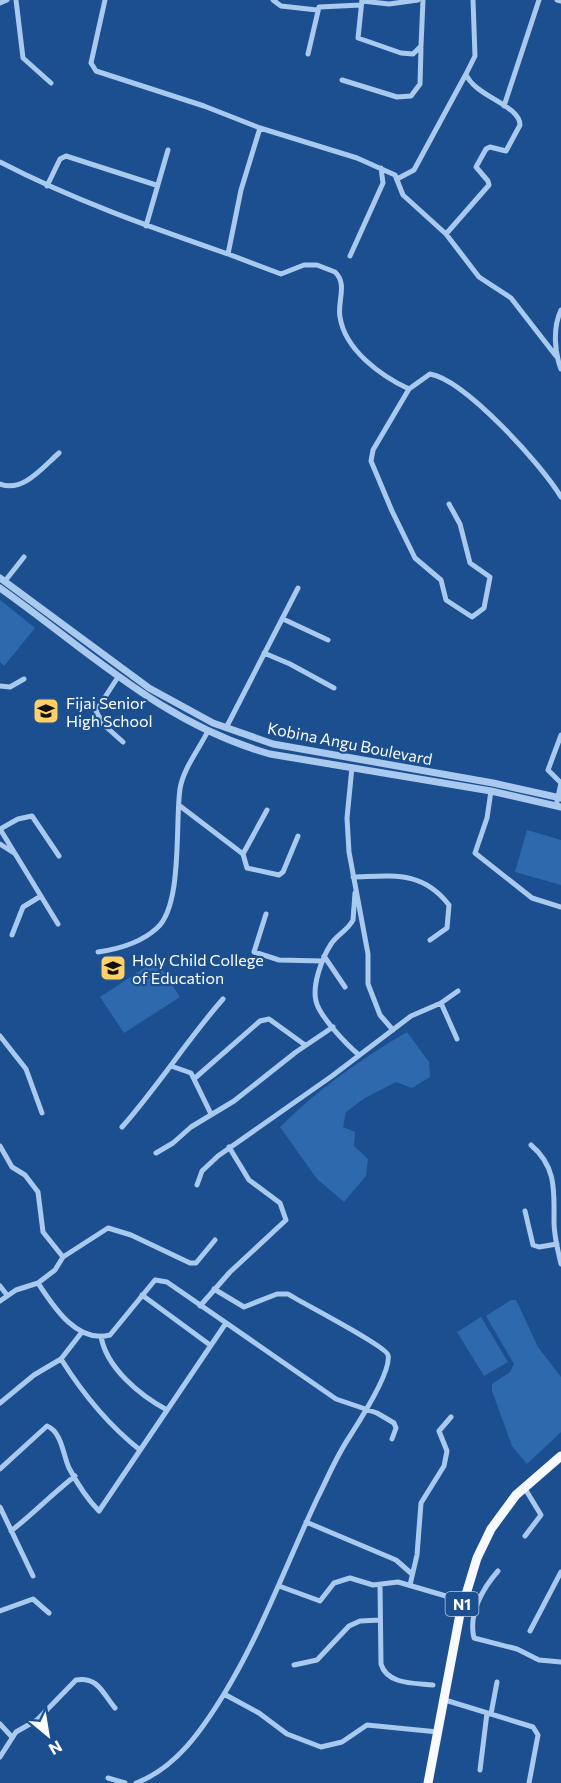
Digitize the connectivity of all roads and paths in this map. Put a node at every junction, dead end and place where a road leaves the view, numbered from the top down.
1 (7, 0) edge
2 (16, 0) edge
3 (105, 0) edge
4 (273, 0) edge
5 (418, 0) edge
6 (423, 0) edge
7 (473, 0) edge
8 (539, 0) edge
9 (362, 2) edge
10 (0, 3) edge
11 (317, 10) junction
12 (421, 46) junction
13 (308, 54) dead end
14 (466, 74) junction
15 (342, 80) dead end
16 (51, 83) dead end
17 (504, 106) junction
18 (260, 128) junction
19 (168, 150) dead end
20 (0, 162) edge
21 (381, 168) junction
22 (397, 179) junction
23 (156, 185) junction
24 (47, 186) junction
25 (146, 226) junction
26 (446, 234) junction
27 (228, 254) junction
28 (350, 256) dead end
29 (561, 310) edge
30 (556, 356) junction
31 (561, 369) edge
32 (409, 388) junction
33 (58, 453) dead end
34 (1, 486) edge
35 (561, 497) edge
36 (449, 504) dead end
37 (24, 557) dead end
38 (2, 579) edge
39 (0, 588) edge
40 (298, 588) dead end
41 (283, 619) junction
42 (328, 640) dead end
43 (264, 653) junction
44 (118, 677) junction
45 (24, 679) dead end
46 (0, 686) edge
47 (334, 688) dead end
48 (225, 728) junction
49 (208, 731) junction
50 (561, 735) edge
51 (123, 742) dead end
52 (353, 758) junction
53 (351, 767) junction
54 (491, 791) junction
55 (560, 798) edge
56 (180, 806) junction
57 (558, 806) edge
58 (267, 810) dead end
59 (0, 829) edge
60 (298, 836) dead end
61 (0, 844) edge
62 (15, 854) junction
63 (243, 854) junction
64 (59, 856) dead end
65 (353, 877) junction
66 (356, 889) junction
67 (41, 896) junction
68 (561, 907) edge
69 (266, 914) dead end
70 (58, 924) dead end
71 (12, 934) dead end
72 (430, 940) dead end
73 (98, 952) dead end
74 (323, 958) junction
75 (345, 987) dead end
76 (458, 992) dead end
77 (223, 999) dead end
78 (441, 1003) junction
79 (333, 1027) junction
80 (393, 1030) junction
81 (0, 1036) edge
82 (457, 1039) dead end
83 (305, 1045) junction
84 (359, 1055) junction
85 (171, 1066) junction
86 (195, 1078) junction
87 (42, 1113) dead end
88 (211, 1114) junction
89 (122, 1127) dead end
90 (531, 1145) dead end
91 (0, 1146) edge
92 (229, 1148) junction
93 (156, 1153) dead end
94 (197, 1185) dead end
95 (559, 1202) edge
96 (525, 1211) dead end
97 (215, 1240) dead end
98 (557, 1244) junction
99 (63, 1257) junction
100 (561, 1264) edge
101 (38, 1283) junction
102 (0, 1286) edge
103 (214, 1289) junction
104 (142, 1295) junction
105 (7, 1296) junction
106 (0, 1301) edge
107 (200, 1306) junction
108 (226, 1323) junction
109 (82, 1332) junction
110 (101, 1336) junction
111 (210, 1345) junction
112 (61, 1359) junction
113 (0, 1403) edge
114 (167, 1410) junction
115 (367, 1410) junction
116 (451, 1417) dead end
117 (392, 1439) dead end
118 (140, 1450) junction
119 (561, 1456) edge
120 (0, 1469) edge
121 (75, 1476) junction
122 (524, 1487) junction
123 (0, 1507) edge
124 (306, 1522) junction
125 (10, 1531) junction
126 (525, 1536) dead end
127 (498, 1571) dead end
128 (561, 1572) edge
129 (412, 1574) junction
130 (33, 1576) dead end
131 (380, 1585) junction
132 (410, 1585) junction
133 (279, 1586) junction
134 (463, 1601) junction
135 (0, 1611) edge
136 (49, 1613) dead end
137 (460, 1614) junction
138 (474, 1617) junction
139 (380, 1620) junction
140 (530, 1631) dead end
141 (561, 1662) edge
142 (294, 1665) dead end
143 (497, 1682) dead end
144 (433, 1685) dead end
145 (224, 1694) junction
146 (445, 1700) junction
147 (115, 1708) dead end
148 (489, 1713) junction
149 (0, 1724) edge
150 (439, 1732) junction
151 (12, 1737) junction
152 (0, 1757) edge
153 (480, 1770) dead end
154 (108, 1778) dead end
155 (125, 1783) edge
156 (136, 1783) edge
157 (428, 1783) edge
158 (529, 1783) edge

1 - 10 street
2 - 16 street
3 - 18 street
4 - 11 street
5 - 9 street
6 - 12 street
7 - 14 street
8 - 17 street
9 - 11 street
9 - 12 street
11 - 13 street
12 - 15 street
14 - 17 street
14 - 22 street
17 - 26 street
18 - 21 street
18 - 27 street
19 - 23 street
20 - 24 street
21 - 22 street
21 - 28 street
22 - 26 street
23 - 24 street
23 - 25 street
24 - 25 street
25 - 27 street
26 - 30 street
27 - 32 street
29 - 30 street
30 - 31 street
32 - 35 street
32 - 36 street
33 - 34 street
37 - 38 street
38 - 48 street, Kobina Angu Boulevard
39 - 44 street, Kobina Angu Boulevard
40 - 41 street
41 - 42 street
41 - 43 street
43 - 47 street
43 - 48 street
44 - 49 street, Kobina Angu Boulevard
44 - 51 street
45 - 46 street
48 - 52 street, Kobina Angu Boulevard
49 - 53 street, Kobina Angu Boulevard
49 - 56 street
50 - 55 street
52 - 53 street
52 - 55 street, Kobina Angu Boulevard
53 - 54 street, Kobina Angu Boulevard
53 - 65 street
54 - 57 street, Kobina Angu Boulevard
54 - 68 street
55 - 57 street
56 - 63 street
56 - 73 street
58 - 63 street
59 - 62 street
59 - 64 street
60 - 63 street
61 - 62 street
62 - 67 street
65 - 66 street
65 - 72 street
66 - 74 street
66 - 80 street
67 - 70 street
67 - 71 street
69 - 74 street
74 - 75 street
74 - 79 street
76 - 78 street
77 - 85 street
78 - 80 street
78 - 82 street
79 - 83 street
79 - 84 street
80 - 84 street
81 - 87 street
83 - 86 street
83 - 88 street
84 - 92 street
85 - 86 street
85 - 89 street
86 - 88 street
88 - 93 street
90 - 95 street
91 - 99 street
92 - 94 street
92 - 103 street
95 - 98 street
96 - 98 street
97 - 99 street
98 - 100 street
99 - 101 street
101 - 105 street
101 - 109 street
102 - 105 street
103 - 107 street
103 - 115 street
104 - 107 street
104 - 110 street
104 - 111 street
105 - 106 street
107 - 108 street
108 - 111 street
108 - 115 street
109 - 110 street
109 - 112 street
110 - 114 street
111 - 114 street
112 - 113 street
112 - 118 street
114 - 118 street
115 - 117 street
115 - 124 street
116 - 129 street
118 - 121 street
119 - 122 highway, N1
120 - 121 street
121 - 125 street
122 - 126 street
122 - 134 highway, N1
123 - 125 street
124 - 129 street
124 - 133 street
125 - 130 street
127 - 138 street
128 - 140 street
129 - 132 street
131 - 132 street
131 - 133 street
131 - 139 street
132 - 134 street
133 - 145 street
134 - 137 highway, N1
135 - 136 street
137 - 138 street
137 - 146 highway, N1
138 - 141 street
139 - 142 street
139 - 144 street
143 - 148 street
145 - 150 street
145 - 156 street
146 - 148 street
146 - 150 highway, N1
147 - 151 street
148 - 153 street
148 - 158 street
149 - 151 street
150 - 157 highway, N1
151 - 152 street
154 - 155 street

